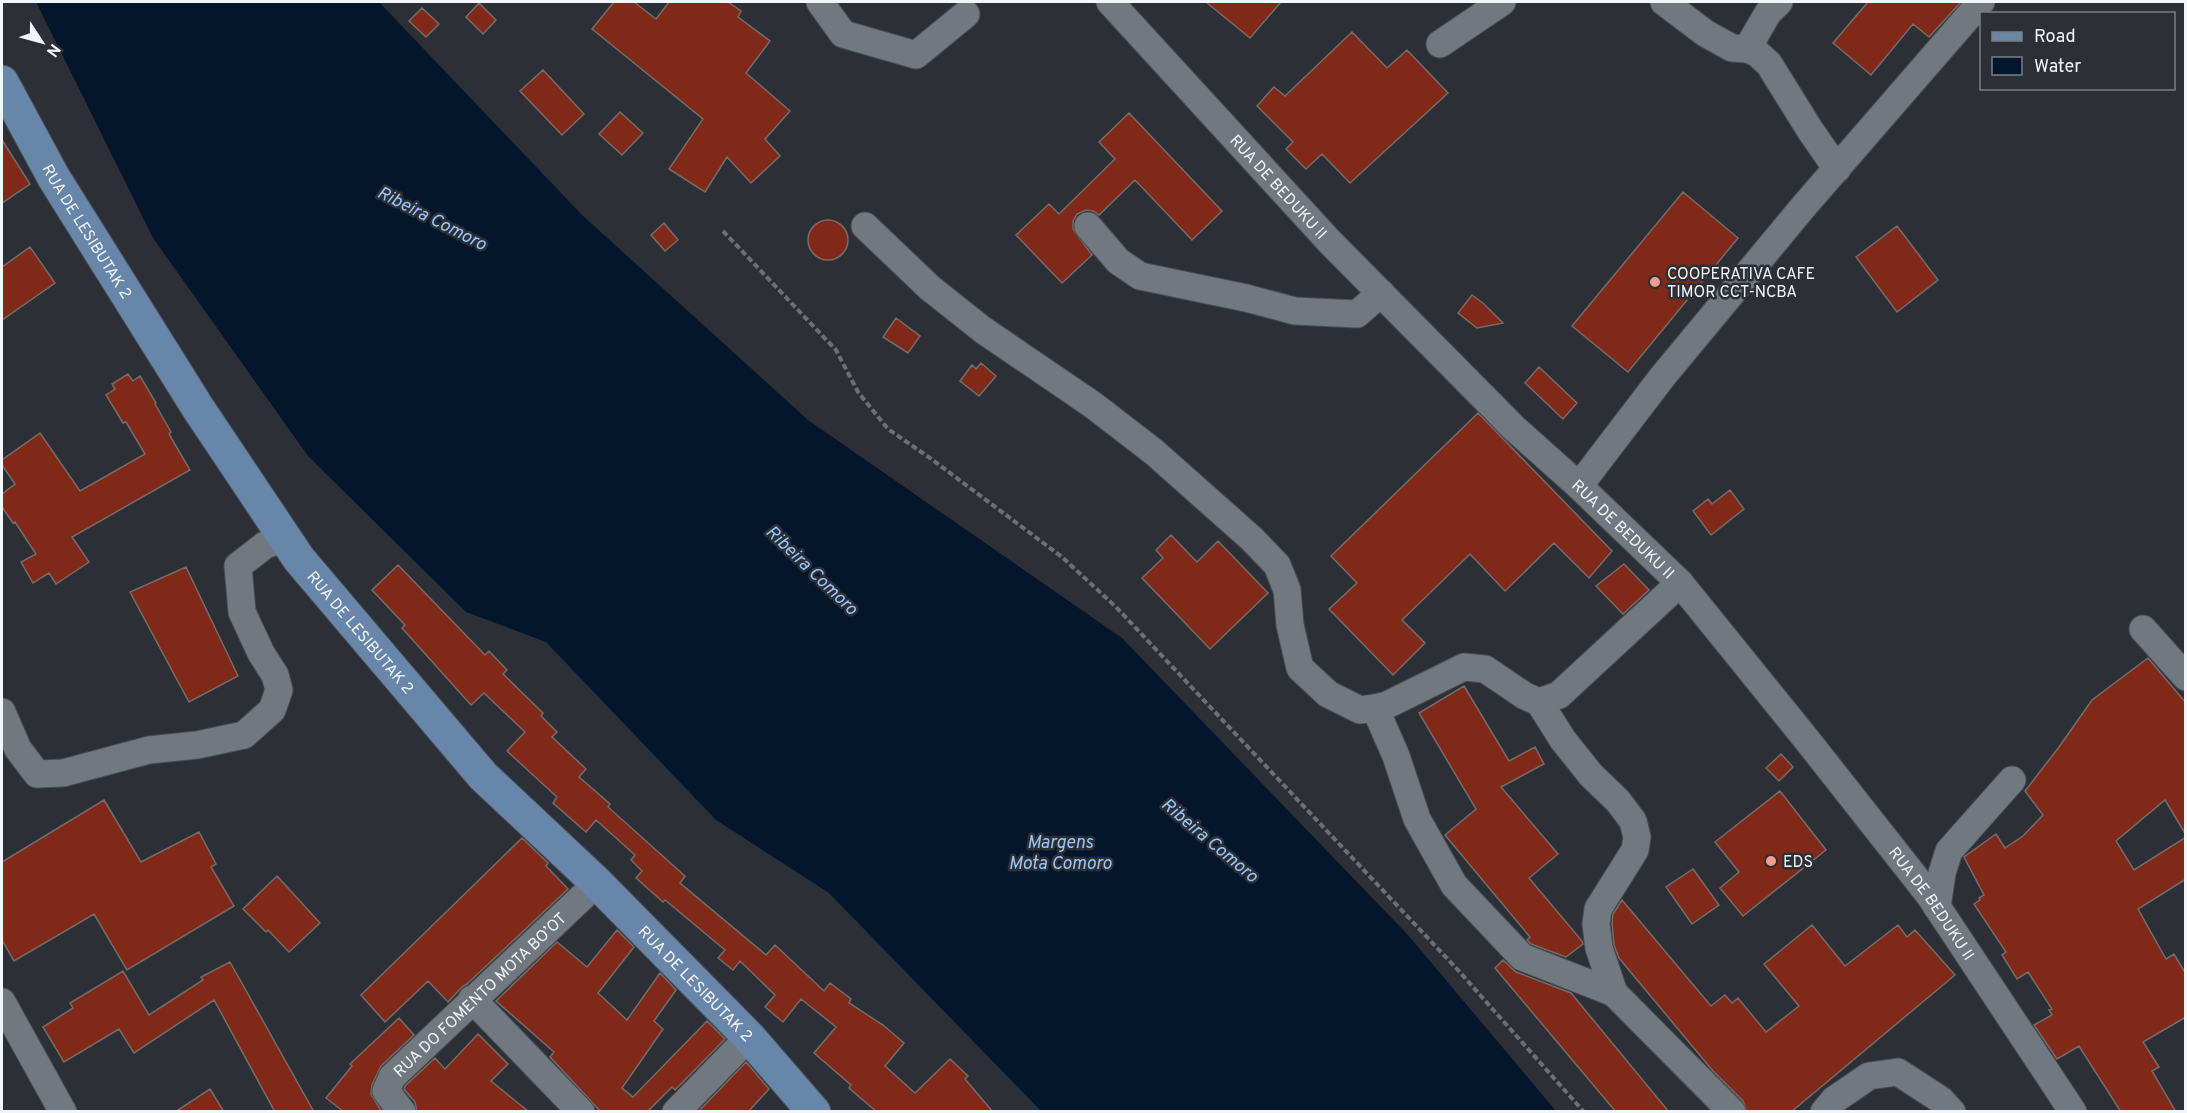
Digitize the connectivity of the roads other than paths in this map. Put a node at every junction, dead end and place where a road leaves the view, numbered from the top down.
1 (820, 2) edge
2 (1110, 2) edge
3 (1502, 2) edge
4 (1664, 2) edge
5 (1779, 2) edge
6 (1981, 2) edge
7 (966, 14) dead end
8 (1440, 44) dead end
9 (1747, 49) junction
10 (2, 82) edge
11 (1837, 168) junction
12 (865, 226) dead end
13 (1088, 226) dead end
14 (1382, 294) junction
15 (1579, 486) junction
16 (285, 538) junction
17 (1680, 583) junction
18 (2144, 629) dead end
19 (2186, 677) edge
20 (1539, 702) junction
21 (1375, 708) junction
22 (2, 712) edge
23 (2012, 780) dead end
24 (597, 883) junction
25 (1937, 908) junction
26 (1614, 993) junction
27 (472, 999) junction
28 (2, 1002) edge
29 (749, 1037) junction
30 (63, 1112) edge
31 (402, 1112) edge
32 (581, 1112) edge
33 (676, 1112) edge
34 (814, 1112) edge
35 (1732, 1112) edge
36 (1824, 1112) edge
37 (1952, 1112) edge
38 (2073, 1112) edge

1 - 7 street
2 - 14 street, RUA DE BEDUKU II
3 - 8 street
4 - 9 street
5 - 9 street
6 - 11 street
9 - 11 street
10 - 16 main road, RUA DE LESIBUTAK 2
11 - 15 street
12 - 21 street
13 - 14 street
14 - 15 street, RUA DE BEDUKU II
15 - 17 street, RUA DE BEDUKU II
16 - 22 street
16 - 24 main road, RUA DE LESIBUTAK 2
17 - 20 street
17 - 25 street, RUA DE BEDUKU II
18 - 19 street
20 - 21 street
20 - 26 street
21 - 26 street
23 - 25 street
24 - 27 street, RUA DO FOMENTO MOTA BO’OT
24 - 29 main road, RUA DE LESIBUTAK 2
25 - 38 street, RUA DE BEDUKU II
26 - 35 street
27 - 31 street, RUA DO FOMENTO MOTA BO’OT
27 - 32 street
28 - 30 street
29 - 33 street
29 - 34 main road, RUA DE LESIBUTAK 2
36 - 37 street

